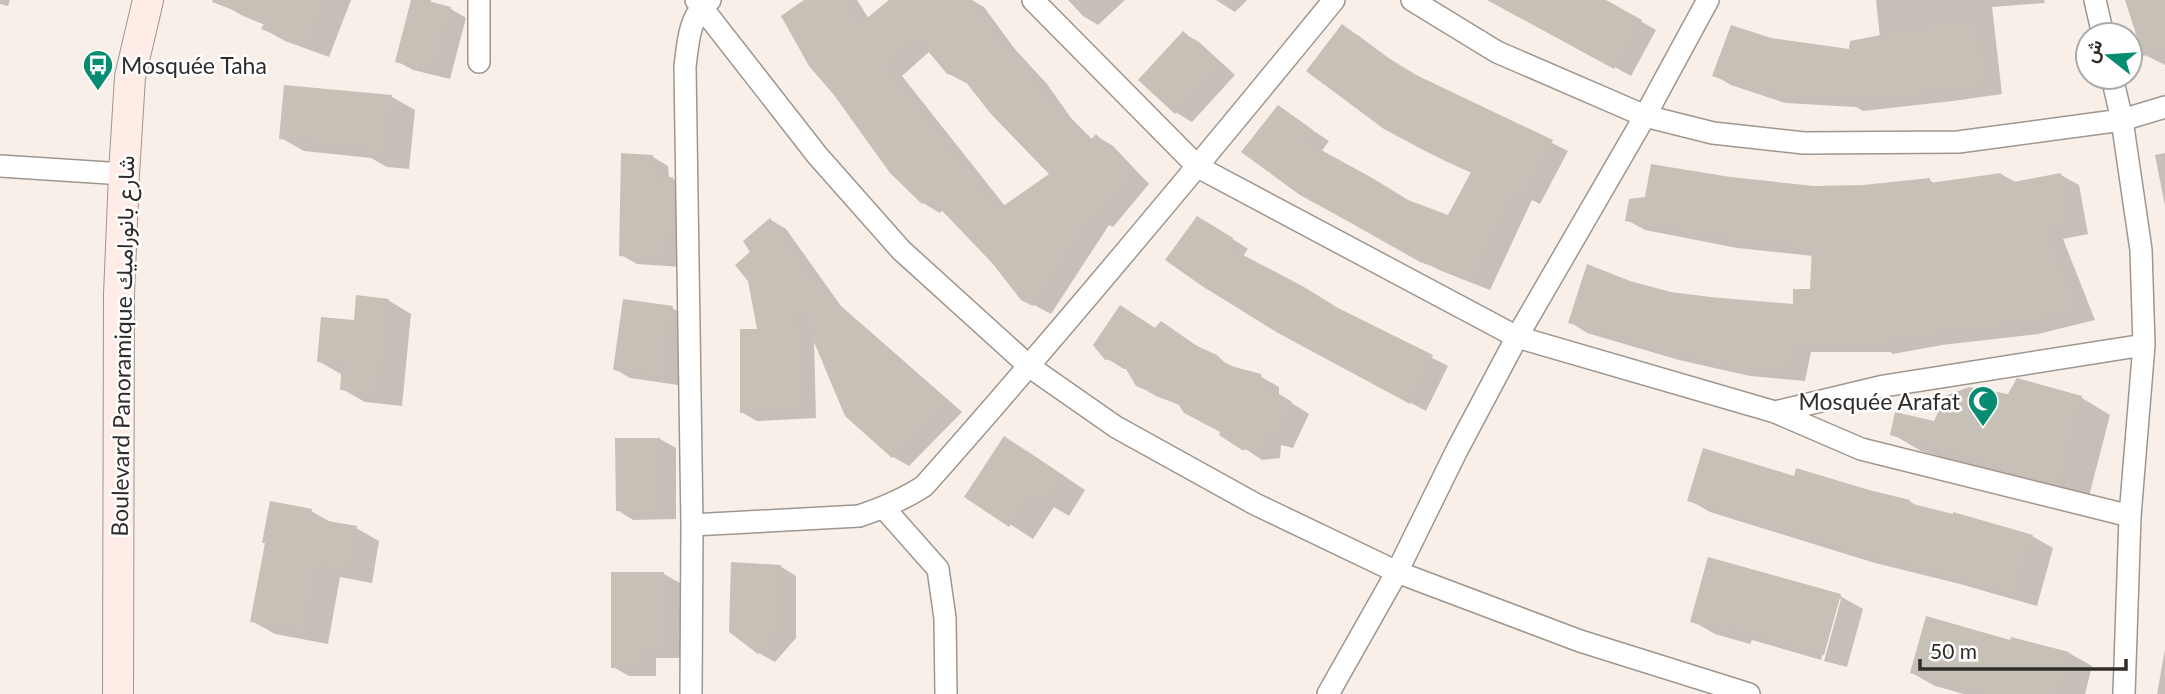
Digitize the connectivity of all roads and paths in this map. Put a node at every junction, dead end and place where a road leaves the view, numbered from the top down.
1 (148, 0) edge
2 (479, 0) edge
3 (1033, 0) edge
4 (1334, 0) edge
5 (1412, 0) edge
6 (1708, 0) edge
7 (2095, 0) edge
8 (702, 3) edge
9 (2100, 21) edge
10 (479, 62) dead end
11 (2115, 91) edge
12 (2165, 107) edge
13 (1645, 116) junction
14 (2122, 120) junction
15 (0, 166) edge
16 (1198, 167) junction
17 (124, 174) junction
18 (1517, 337) junction
19 (2144, 345) junction
20 (1030, 367) junction
21 (1775, 412) junction
22 (884, 508) junction
23 (2130, 516) junction
24 (692, 525) junction
25 (1397, 572) junction
26 (118, 694) edge
27 (691, 694) edge
28 (946, 694) edge
29 (1328, 694) edge
30 (1749, 694) edge
31 (2124, 694) edge

1 - 17 main road, Boulevard Panoramique شارع بانوراميك
2 - 10 street
3 - 16 street
4 - 16 street
5 - 13 street
6 - 13 street
7 - 9 street
8 - 20 street
8 - 24 street
11 - 14 street
12 - 14 street
13 - 14 street
13 - 18 street
14 - 19 street
15 - 17 street
16 - 18 street
16 - 20 street
17 - 26 main road, Boulevard Panoramique شارع بانوراميك
18 - 21 street
18 - 25 street
19 - 21 street
19 - 23 street
20 - 22 street
20 - 25 street
21 - 23 street
22 - 24 street
22 - 28 street
23 - 31 street
24 - 27 street
25 - 29 street
25 - 30 street

